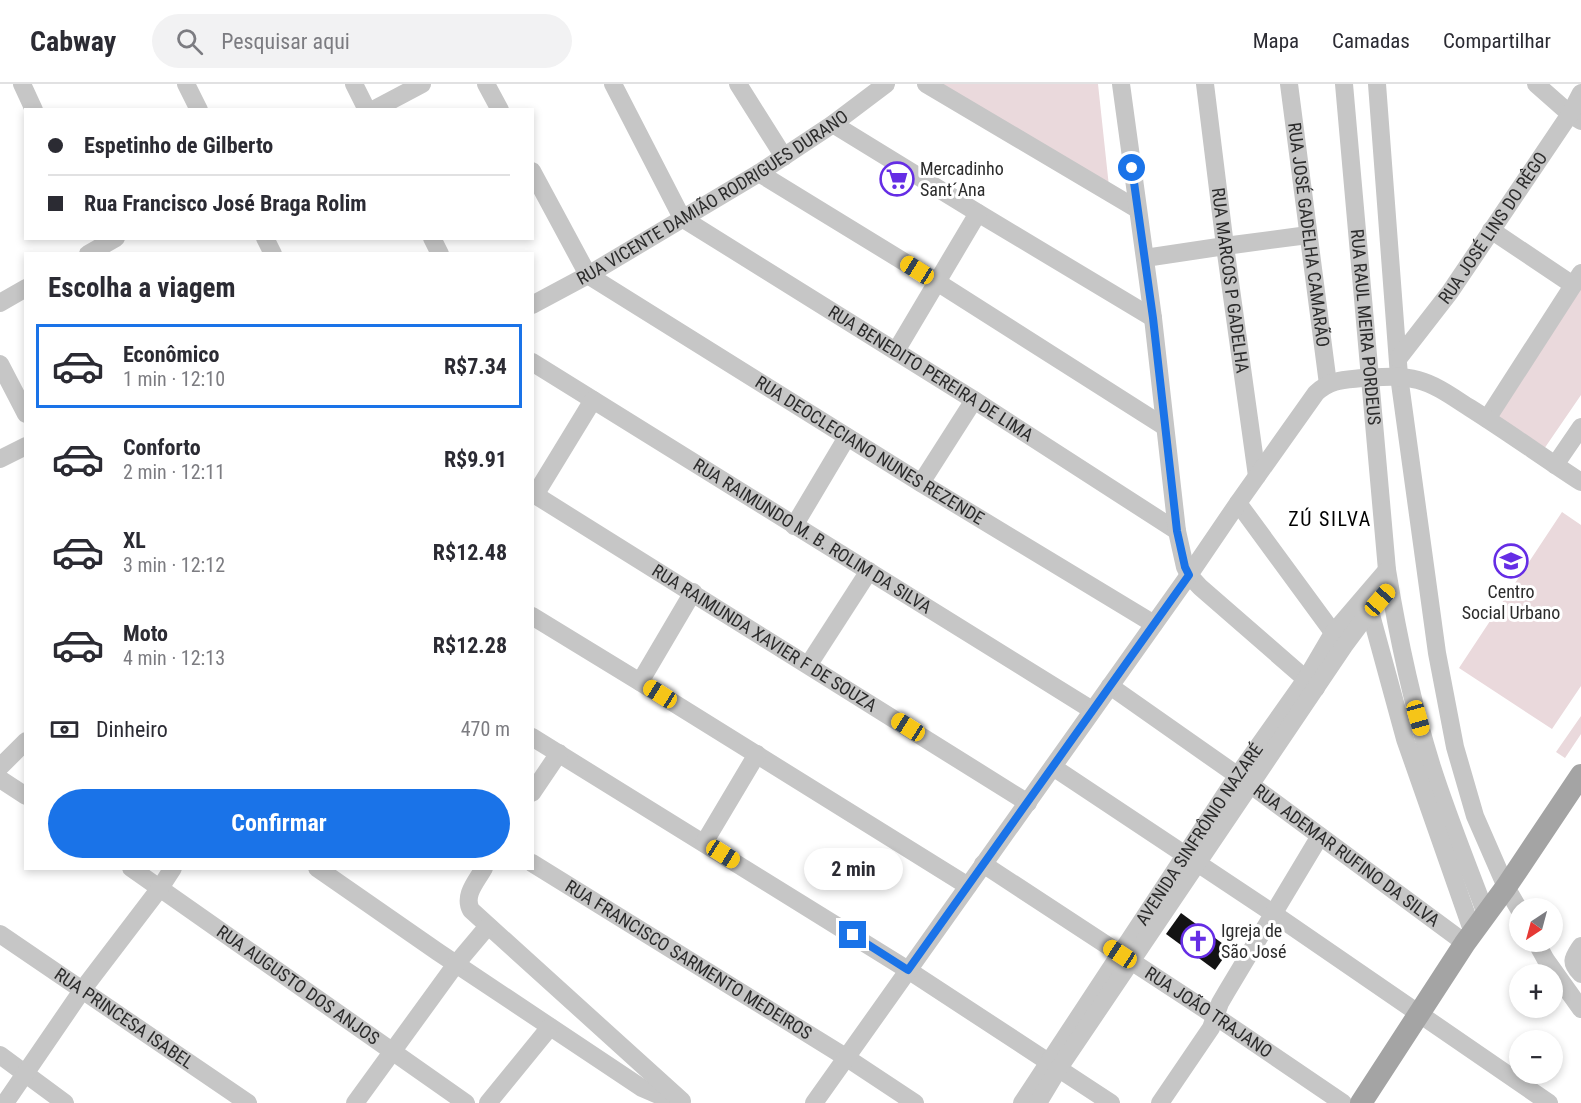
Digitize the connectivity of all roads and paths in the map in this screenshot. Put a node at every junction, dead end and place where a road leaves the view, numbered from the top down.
1 (22, 84) edge
2 (186, 84) edge
3 (354, 84) edge
4 (422, 84) edge
5 (486, 84) edge
6 (613, 84) edge
7 (738, 84) edge
8 (926, 84) edge
9 (1122, 84) edge
10 (1205, 84) edge
11 (1289, 84) edge
12 (1344, 84) edge
13 (1377, 84) edge
14 (1536, 84) edge
15 (877, 87) edge
16 (1581, 93) edge
17 (33, 108) edge
18 (198, 108) edge
19 (366, 108) edge
20 (377, 108) edge
21 (499, 108) edge
22 (1575, 118) edge
23 (833, 124) junction
24 (784, 157) junction
25 (759, 173) junction
26 (534, 175) edge
27 (1137, 209) junction
28 (978, 213) junction
29 (682, 218) junction
30 (1491, 230) junction
31 (1308, 235) junction
32 (1225, 246) junction
33 (1145, 258) junction
34 (588, 275) junction
35 (1577, 279) edge
36 (937, 282) junction
37 (24, 289) edge
38 (0, 303) edge
39 (534, 304) edge
40 (1153, 318) junction
41 (896, 351) junction
42 (0, 364) edge
43 (534, 364) edge
44 (1398, 368) junction
45 (1371, 378) junction
46 (1328, 384) junction
47 (593, 400) junction
48 (974, 400) junction
49 (24, 410) edge
50 (1487, 419) junction
51 (1581, 427) edge
52 (1165, 428) junction
53 (847, 437) junction
54 (24, 447) edge
55 (0, 459) edge
56 (1555, 465) junction
57 (1257, 476) junction
58 (1581, 482) edge
59 (921, 483) junction
60 (534, 494) edge
61 (1238, 503) junction
62 (794, 526) junction
63 (1177, 531) junction
64 (1387, 570) junction
65 (869, 571) junction
66 (1189, 575) junction
67 (1390, 589) junction
68 (693, 592) junction
69 (1366, 604) junction
70 (534, 617) edge
71 (1154, 624) junction
72 (1339, 640) junction
73 (808, 664) junction
74 (640, 682) junction
75 (1311, 684) junction
76 (1110, 686) junction
77 (1092, 710) junction
78 (534, 738) edge
79 (24, 743) edge
80 (559, 753) junction
81 (757, 754) junction
82 (0, 767) edge
83 (1053, 767) junction
84 (1581, 775) edge
85 (0, 779) edge
86 (1245, 780) junction
87 (534, 790) edge
88 (24, 795) edge
89 (1028, 803) junction
90 (1320, 836) junction
91 (704, 843) junction
92 (1191, 859) junction
93 (534, 864) edge
94 (983, 864) junction
95 (134, 870) edge
96 (172, 870) edge
97 (323, 870) edge
98 (483, 870) edge
99 (341, 876) edge
100 (968, 886) junction
101 (1506, 886) junction
102 (160, 888) junction
103 (1513, 898) edge
104 (1489, 910) junction
105 (1274, 914) junction
106 (488, 926) junction
107 (0, 933) edge
108 (1469, 938) junction
109 (1542, 952) edge
110 (1126, 958) junction
111 (456, 964) junction
112 (908, 970) junction
113 (83, 989) junction
114 (1581, 1009) edge
115 (1418, 1014) junction
116 (1215, 1016) junction
117 (550, 1027) junction
118 (392, 1052) junction
119 (0, 1055) edge
120 (847, 1058) junction
121 (1054, 1065) junction
122 (24, 1073) junction
123 (642, 1088) junction
124 (4, 1103) edge
125 (65, 1103) edge
126 (248, 1103) edge
127 (355, 1103) edge
128 (466, 1103) edge
129 (488, 1103) edge
130 (631, 1103) edge
131 (677, 1103) edge
132 (685, 1103) edge
133 (814, 1103) edge
134 (915, 1103) edge
135 (1022, 1103) edge
136 (1038, 1103) edge
137 (1111, 1103) edge
138 (1160, 1103) edge
139 (1343, 1103) edge
140 (1361, 1103) edge
141 (1549, 1103) edge

1 - 17 street
2 - 18 street
3 - 19 street
4 - 20 street
5 - 21 street
6 - 29 street
7 - 24 street
8 - 27 street
9 - 27 street
10 - 32 street, RUA MARCOS P GADELHA
11 - 31 street, RUA JOSÉ GADELHA CAMARÃO
12 - 45 street, RUA RAUL MEIRA PORDEUS
13 - 44 street
14 - 22 street
15 - 23 street, RUA VICENTE DAMIÃO RODRIGUES DURANO
16 - 22 street, RUA JOSÉ LINS DO RÊGO
22 - 30 street, RUA JOSÉ LINS DO RÊGO
23 - 24 street, RUA VICENTE DAMIÃO RODRIGUES DURANO
23 - 28 street
24 - 25 street, RUA VICENTE DAMIÃO RODRIGUES DURANO
25 - 29 street, RUA VICENTE DAMIÃO RODRIGUES DURANO
25 - 36 street
26 - 34 street
27 - 33 street
28 - 36 street
28 - 40 street
29 - 34 street, RUA VICENTE DAMIÃO RODRIGUES DURANO
29 - 41 street, RUA BENEDITO PEREIRA DE LIMA
30 - 35 street
30 - 44 street, RUA JOSÉ LINS DO RÊGO
31 - 32 street
31 - 46 street, RUA JOSÉ GADELHA CAMARÃO
32 - 33 street
32 - 57 street, RUA MARCOS P GADELHA
33 - 40 street
34 - 39 street, RUA VICENTE DAMIÃO RODRIGUES DURANO
34 - 53 street, RUA DEOCLECIANO NUNES REZENDE
35 - 50 street
36 - 41 street
36 - 52 street
37 - 38 street
40 - 52 street
41 - 48 street, RUA BENEDITO PEREIRA DE LIMA
42 - 49 street
43 - 47 street, RUA RAIMUNDO M. B. ROLIM DA SILVA
44 - 45 street
44 - 50 street
44 - 101 street
45 - 46 street
45 - 64 street, RUA RAUL MEIRA PORDEUS
46 - 57 street
47 - 60 street
47 - 62 street, RUA RAIMUNDO M. B. ROLIM DA SILVA
48 - 59 street
48 - 63 street, RUA BENEDITO PEREIRA DE LIMA
50 - 56 street
51 - 56 street
52 - 63 street
53 - 59 street, RUA DEOCLECIANO NUNES REZENDE
53 - 62 street
54 - 55 street
56 - 58 street
57 - 61 street
59 - 71 street, RUA DEOCLECIANO NUNES REZENDE
60 - 68 street, RUA RAIMUNDA XAVIER F DE SOUZA
61 - 66 street
61 - 72 street
62 - 65 street, RUA RAIMUNDO M. B. ROLIM DA SILVA
63 - 66 street
64 - 67 street, RUA RAUL MEIRA PORDEUS
64 - 69 street, AVENIDA SINFRÔNIO NAZARÉ
65 - 73 street
65 - 77 street, RUA RAIMUNDO M. B. ROLIM DA SILVA
66 - 71 street
66 - 75 street
67 - 69 street, AVENIDA SINFRÔNIO NAZARÉ
67 - 104 street, RUA RAUL MEIRA PORDEUS
68 - 73 street, RUA RAIMUNDA XAVIER F DE SOUZA
68 - 74 street
69 - 72 street, AVENIDA SINFRÔNIO NAZARÉ
69 - 108 street
70 - 74 street
71 - 76 street
72 - 75 street, AVENIDA SINFRÔNIO NAZARÉ
73 - 89 street, RUA RAIMUNDA XAVIER F DE SOUZA
74 - 81 street
75 - 86 street, AVENIDA SINFRÔNIO NAZARÉ
76 - 77 street
76 - 86 street, RUA ADEMAR RUFINO DA SILVA
77 - 83 street
78 - 80 street
79 - 82 street
80 - 87 street
80 - 91 street
81 - 91 street
81 - 100 street
83 - 89 street
83 - 92 street
84 - 101 main road
85 - 88 street
86 - 90 street, RUA ADEMAR RUFINO DA SILVA
86 - 92 street, AVENIDA SINFRÔNIO NAZARÉ
89 - 94 street
90 - 105 street
90 - 108 street, RUA ADEMAR RUFINO DA SILVA
91 - 112 street
92 - 105 street
92 - 110 street, AVENIDA SINFRÔNIO NAZARÉ
93 - 120 street, RUA FRANCISCO SARMENTO MEDEIROS
94 - 100 street
94 - 110 street, RUA JOÃO TRAJANO
95 - 102 street, RUA AUGUSTO DOS ANJOS
96 - 102 street
97 - 99 street
98 - 106 street
99 - 111 street
100 - 112 street
101 - 103 street
101 - 104 main road
102 - 113 street
102 - 118 street, RUA AUGUSTO DOS ANJOS
104 - 108 main road
105 - 115 street
105 - 116 street
106 - 111 street
106 - 132 street
107 - 113 street, RUA PRINCESA ISABEL
108 - 115 main road
109 - 114 street
110 - 116 street, RUA JOÃO TRAJANO
110 - 121 street, AVENIDA SINFRÔNIO NAZARÉ
111 - 117 street
111 - 118 street
112 - 120 street
112 - 121 street
113 - 122 street
113 - 126 street, RUA PRINCESA ISABEL
115 - 140 main road
115 - 141 street
116 - 138 street
116 - 139 street, RUA JOÃO TRAJANO
117 - 123 street
117 - 129 street
118 - 127 street
118 - 128 street, RUA AUGUSTO DOS ANJOS
119 - 122 street
120 - 133 street
120 - 134 street, RUA FRANCISCO SARMENTO MEDEIROS
121 - 135 street, AVENIDA SINFRÔNIO NAZARÉ
121 - 136 street, AVENIDA SINFRÔNIO NAZARÉ
121 - 137 street
122 - 124 street
122 - 125 street
123 - 130 street
123 - 131 street

